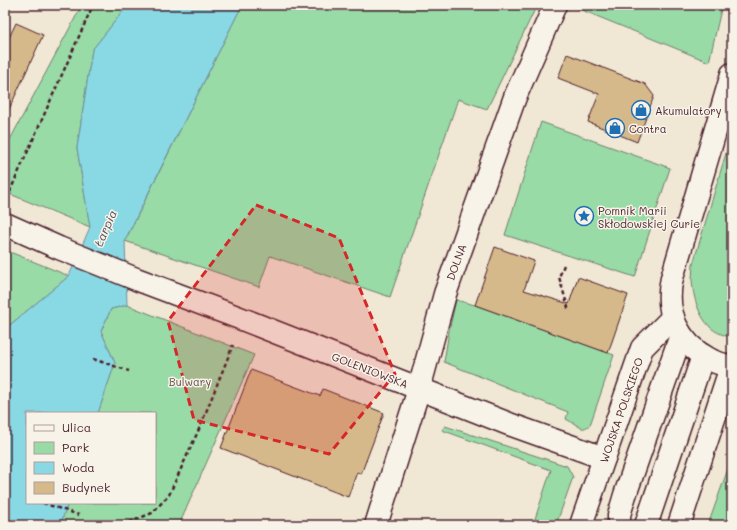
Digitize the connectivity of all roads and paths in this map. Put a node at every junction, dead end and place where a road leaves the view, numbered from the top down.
1 (93, 5) edge
2 (555, 5) edge
3 (732, 74) edge
4 (11, 189) dead end
5 (5, 224) edge
6 (564, 265) dead end
7 (569, 311) dead end
8 (243, 320) junction
9 (677, 326) junction
10 (703, 356) junction
11 (93, 359) dead end
12 (732, 367) edge
13 (129, 371) dead end
14 (419, 389) junction
15 (604, 458) junction
16 (46, 504) edge
17 (79, 515) dead end
18 (123, 525) edge
19 (376, 525) edge
20 (581, 525) edge
21 (619, 525) edge
22 (646, 525) edge
23 (679, 525) edge

1 - 4 path
2 - 14 street, DOLNA
3 - 9 street
5 - 8 street, GOLENIOWSKA
6 - 7 path
8 - 14 street, GOLENIOWSKA
8 - 18 path
9 - 10 street
9 - 15 street, WOJSKA POLSKIEGO
9 - 21 street
10 - 12 street
10 - 22 street
11 - 13 path
12 - 23 street
14 - 15 street, GOLENIOWSKA
14 - 19 street, DOLNA
15 - 20 street, WOJSKA POLSKIEGO
16 - 17 path

